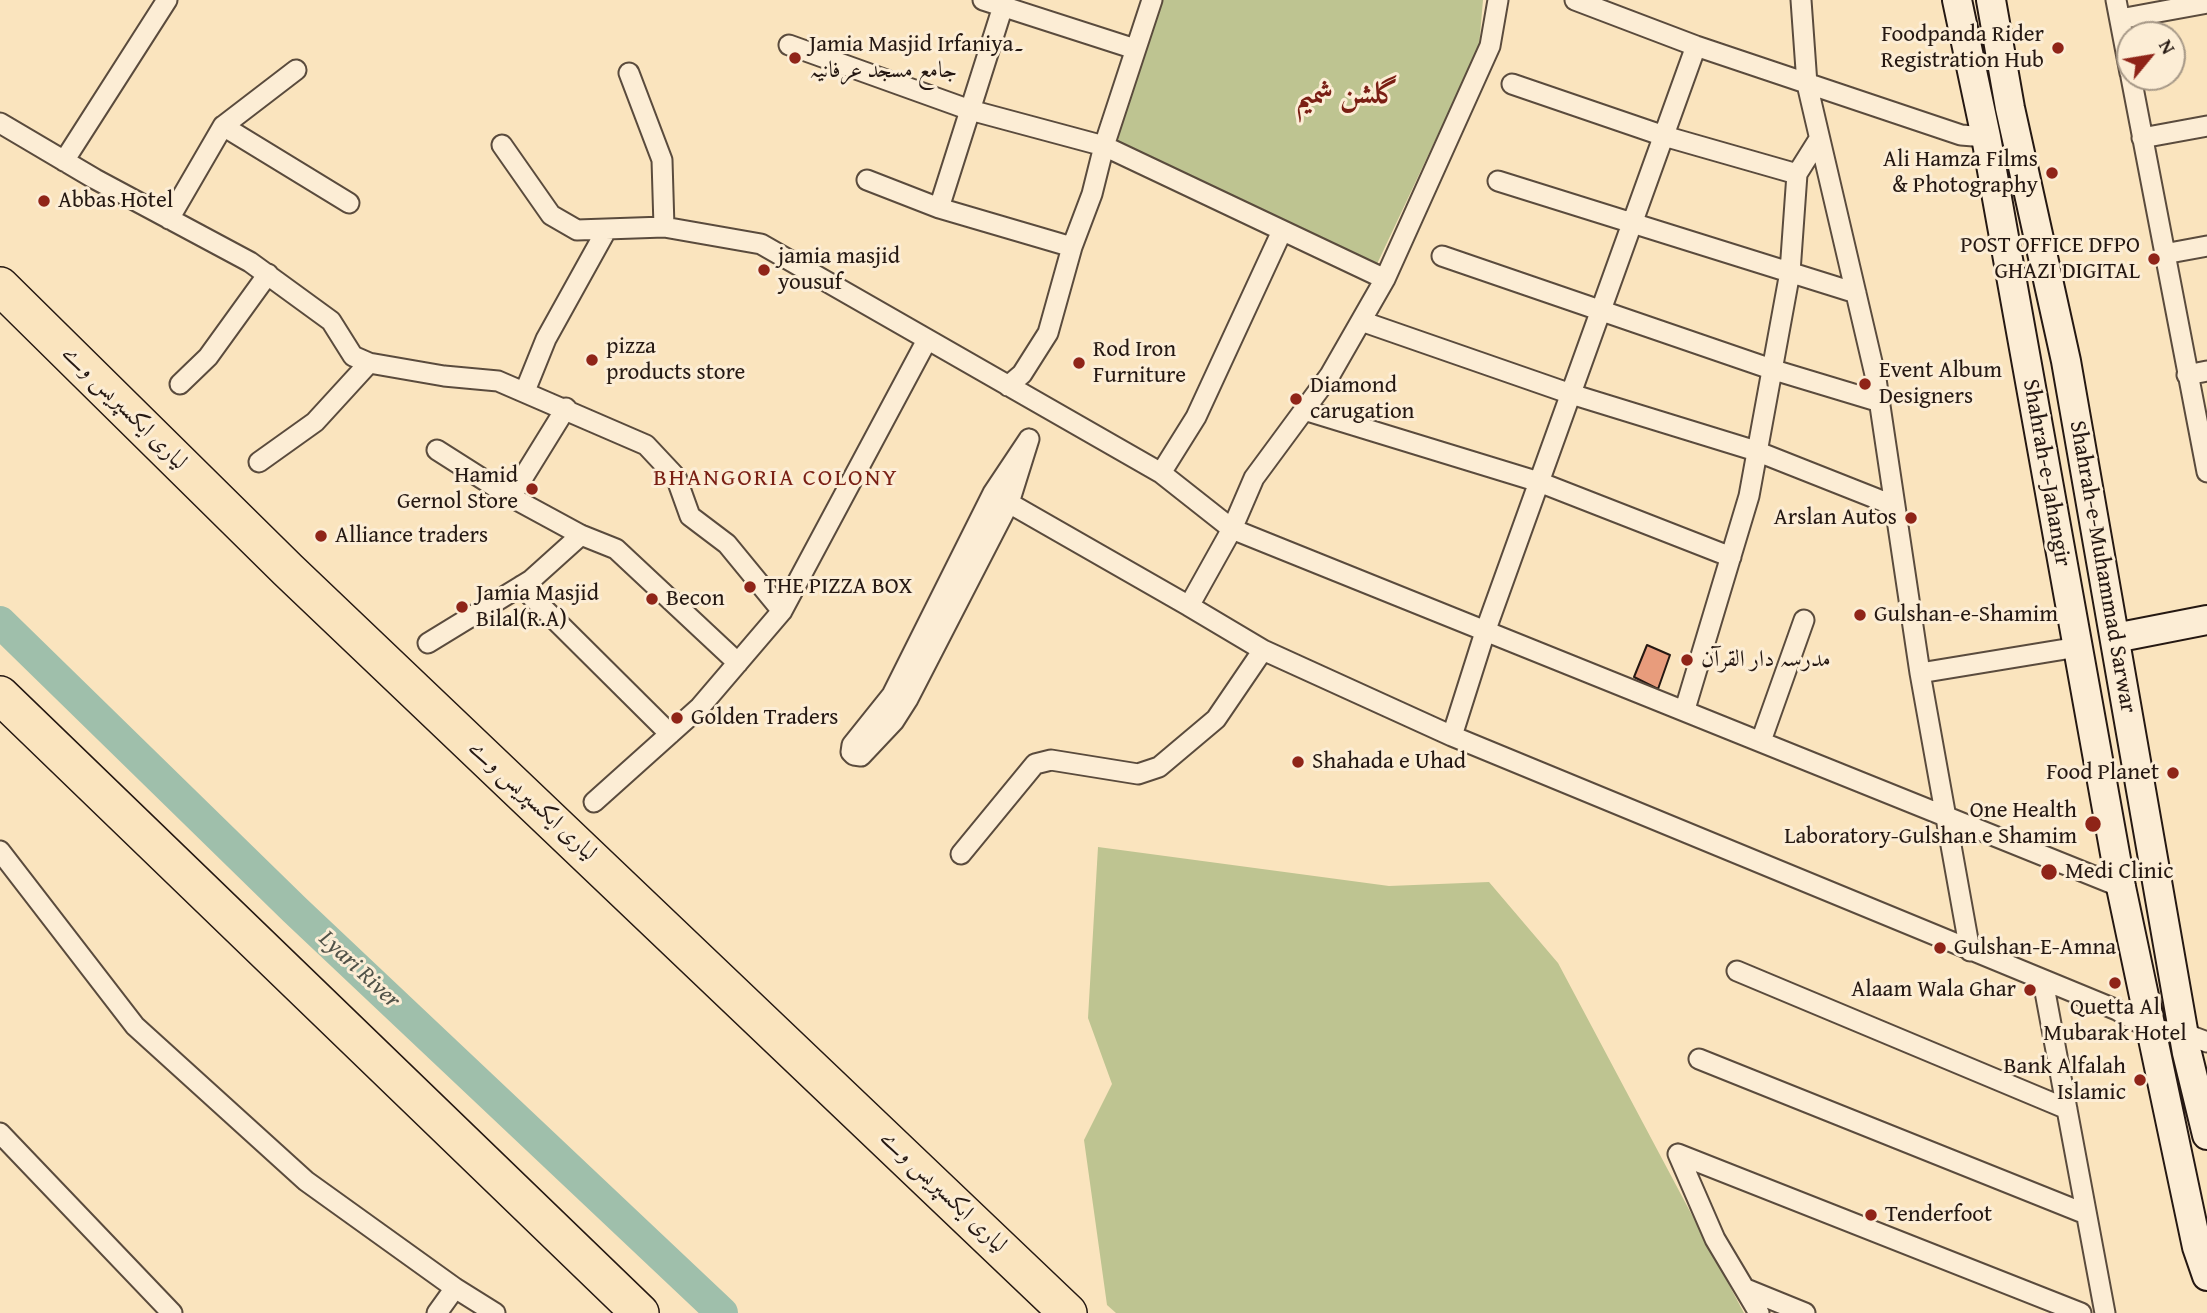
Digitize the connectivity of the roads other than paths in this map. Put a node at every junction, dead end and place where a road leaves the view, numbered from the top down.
1 (167, 0) edge
2 (983, 0) edge
3 (1152, 0) edge
4 (1498, 0) edge
5 (1575, 0) edge
6 (1801, 0) edge
7 (1957, 0) edge
8 (1992, 0) edge
9 (2207, 3) edge
10 (1004, 4) edge
11 (2118, 10) edge
12 (789, 45) dead end
13 (1696, 46) junction
14 (1135, 49) junction
15 (296, 70) dead end
16 (629, 73) dead end
17 (1512, 84) dead end
18 (1807, 84) junction
19 (2133, 91) edge
20 (970, 110) junction
21 (0, 123) edge
22 (223, 126) junction
23 (2207, 126) edge
24 (1664, 136) junction
25 (1986, 137) junction
26 (2142, 138) junction
27 (1819, 139) junction
28 (502, 145) dead end
29 (1104, 146) junction
30 (64, 161) junction
31 (1797, 174) junction
32 (867, 180) dead end
33 (1498, 181) dead end
34 (349, 203) dead end
35 (939, 208) junction
36 (169, 219) junction
37 (1633, 222) junction
38 (664, 227) junction
39 (607, 229) junction
40 (1282, 230) junction
41 (2207, 246) edge
42 (1072, 247) junction
43 (2164, 254) junction
44 (1442, 256) dead end
45 (1790, 272) junction
46 (268, 274) junction
47 (1385, 279) junction
48 (0, 286) edge
49 (1856, 293) junction
50 (1601, 310) junction
51 (1361, 321) junction
52 (927, 340) junction
53 (369, 363) junction
54 (1774, 370) junction
55 (2207, 371) edge
56 (2187, 375) junction
57 (180, 384) dead end
58 (1008, 386) junction
59 (525, 391) junction
60 (1571, 394) junction
61 (1880, 402) junction
62 (566, 408) junction
63 (1304, 410) junction
64 (437, 450) dead end
65 (1756, 452) junction
66 (258, 462) dead end
67 (2207, 472) edge
68 (1161, 473) junction
69 (1539, 482) junction
70 (511, 497) junction
71 (1009, 503) junction
72 (1895, 506) junction
73 (1232, 529) junction
74 (581, 535) junction
75 (1731, 557) junction
76 (521, 586) junction
77 (1189, 606) junction
78 (782, 611) junction
79 (1804, 620) dead end
80 (2207, 620) edge
81 (1485, 632) junction
82 (2115, 638) junction
83 (428, 643) dead end
84 (2078, 647) junction
85 (1263, 650) junction
86 (738, 663) junction
87 (1920, 673) junction
88 (0, 695) edge
89 (1685, 709) junction
90 (670, 734) junction
91 (1452, 736) junction
92 (1761, 741) junction
93 (594, 802) dead end
94 (1946, 819) junction
95 (0, 851) edge
96 (961, 854) dead end
97 (2121, 887) junction
98 (1970, 951) junction
99 (1737, 971) dead end
100 (2043, 981) junction
101 (2150, 1029) junction
102 (2195, 1037) edge
103 (1699, 1059) dead end
104 (2067, 1109) junction
105 (2207, 1135) edge
106 (4, 1146) edge
107 (2087, 1214) junction
108 (2207, 1276) edge
109 (455, 1288) junction
110 (1746, 1289) junction
111 (172, 1313) edge
112 (437, 1313) edge
113 (495, 1313) edge
114 (640, 1313) edge
115 (1068, 1313) edge
116 (1759, 1313) edge
117 (1805, 1313) edge
118 (2081, 1313) edge
119 (2105, 1313) edge

1 - 30 street
2 - 10 street
3 - 14 street
4 - 47 street
5 - 13 street
6 - 18 street
7 - 25 main road, Shahrah-e-Jahangir
8 - 82 main road, Shahrah-e-Muhammad Sarwar
9 - 11 street
10 - 14 street
10 - 20 street
12 - 20 street
13 - 18 street
13 - 24 street
14 - 29 street
15 - 22 street
16 - 38 street
17 - 24 street
18 - 25 street
18 - 27 street
19 - 26 street
20 - 29 street
20 - 35 street
21 - 30 street
22 - 34 street
22 - 36 street
23 - 26 street
24 - 31 street
24 - 37 street
25 - 84 main road, Shahrah-e-Jahangir
26 - 43 street
27 - 31 street
27 - 49 street
28 - 39 street
29 - 40 street
29 - 42 street
30 - 36 street
31 - 45 street
32 - 35 street
33 - 37 street
35 - 42 street
36 - 46 street
37 - 45 street
37 - 50 street
38 - 39 street
38 - 52 street
39 - 59 street
40 - 47 street
40 - 68 street
41 - 43 street
42 - 58 street
43 - 56 street
44 - 50 street
45 - 49 street
45 - 54 street
46 - 53 street
46 - 57 street
47 - 51 street
48 - 115 highway, لیاری ایکسپریس وے
49 - 61 street
50 - 54 street
50 - 60 street
51 - 60 street
51 - 63 street
52 - 58 street
52 - 78 street
53 - 59 street
53 - 66 street
54 - 61 street
54 - 65 street
55 - 56 street
56 - 67 street
58 - 68 street
59 - 62 street
60 - 65 street
60 - 69 street
61 - 72 street
62 - 70 street
62 - 78 street
63 - 69 street
63 - 73 street
64 - 70 street
65 - 72 street
65 - 75 street
68 - 73 street
69 - 75 street
69 - 81 street
70 - 74 street
71 - 71 street
71 - 77 street
72 - 87 street
73 - 77 street
73 - 81 street
74 - 76 street
74 - 86 street
75 - 89 street
76 - 83 street
76 - 90 street
77 - 85 street
78 - 86 street
79 - 92 street
80 - 82 main road
81 - 89 street
81 - 91 street
82 - 102 main road, Shahrah-e-Muhammad Sarwar
84 - 87 street
84 - 97 main road, Shahrah-e-Jahangir
85 - 91 street
85 - 96 street
86 - 90 street
87 - 94 street
88 - 114 highway
89 - 92 street
90 - 93 street
91 - 98 street
92 - 94 street
94 - 97 street
94 - 98 street
95 - 109 street
97 - 101 main road, Shahrah-e-Jahangir
98 - 100 street
99 - 104 street
100 - 101 street
100 - 104 street
101 - 102 street
101 - 108 main road
102 - 105 main road, Shahrah-e-Muhammad Sarwar
103 - 107 street
104 - 107 street
106 - 111 street
107 - 119 street
109 - 112 street
109 - 113 street
110 - 116 street
110 - 117 street
110 - 118 street

